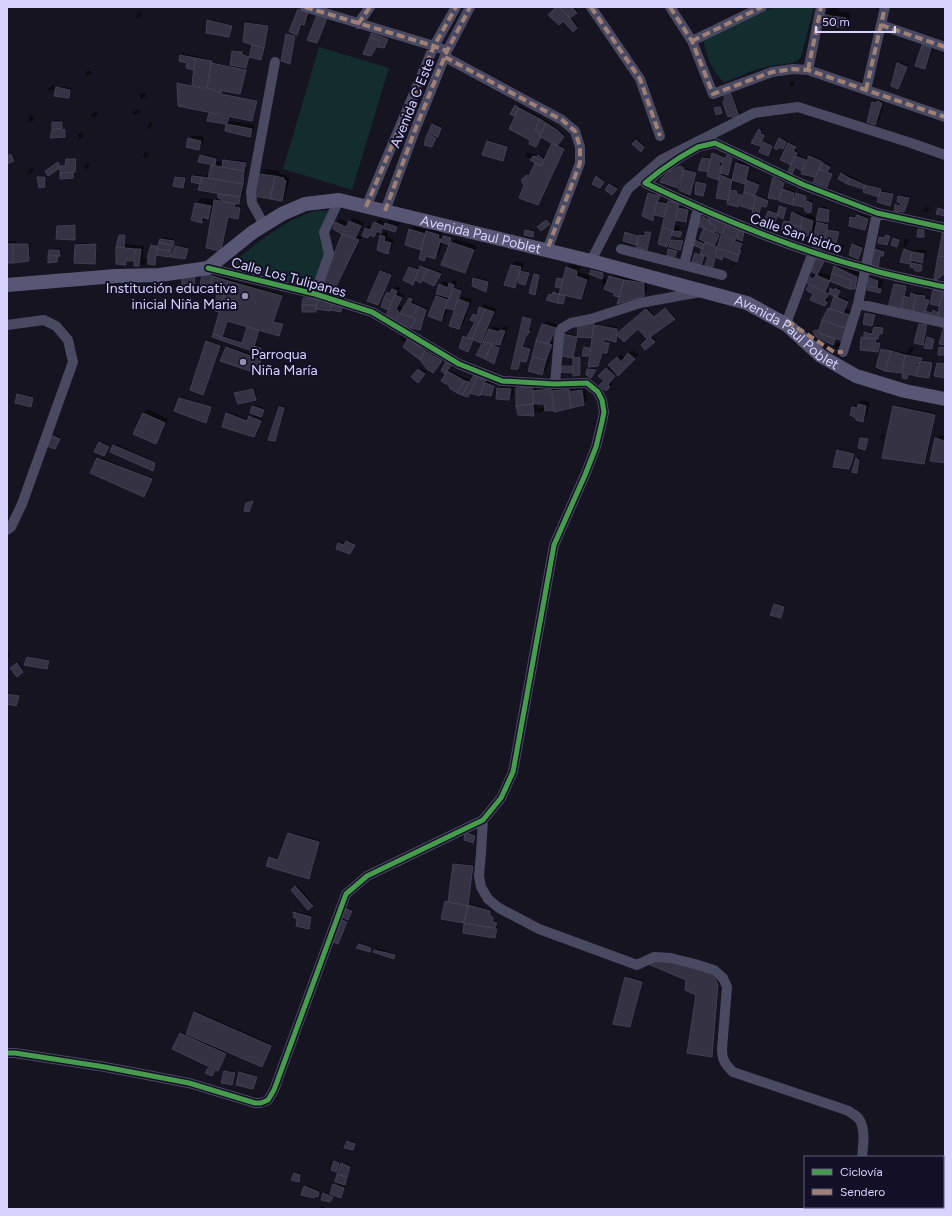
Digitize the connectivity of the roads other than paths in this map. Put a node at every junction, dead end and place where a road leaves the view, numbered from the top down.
1 (305, 7) edge
2 (370, 7) edge
3 (456, 7) edge
4 (470, 7) edge
5 (591, 7) edge
6 (670, 7) edge
7 (762, 7) edge
8 (821, 7) edge
9 (885, 7) edge
10 (358, 24) junction
11 (880, 25) junction
12 (692, 41) junction
13 (434, 46) junction
14 (945, 47) edge
15 (446, 54) junction
16 (275, 62) dead end
17 (808, 70) junction
18 (866, 90) junction
19 (945, 117) edge
20 (660, 136) dead end
21 (945, 155) edge
22 (339, 200) junction
23 (366, 206) junction
24 (698, 208) junction
25 (385, 211) junction
26 (877, 213) junction
27 (264, 225) junction
28 (945, 228) edge
29 (621, 249) dead end
30 (547, 250) junction
31 (813, 252) junction
32 (591, 261) junction
33 (684, 265) junction
34 (208, 268) junction
35 (865, 268) junction
36 (722, 275) dead end
37 (7, 285) edge
38 (945, 287) edge
39 (704, 291) junction
40 (315, 294) junction
41 (858, 304) junction
42 (945, 323) edge
43 (7, 325) edge
44 (787, 325) junction
45 (843, 352) dead end
46 (555, 384) junction
47 (945, 399) edge
48 (7, 530) edge
49 (483, 820) junction
50 (7, 1053) edge
51 (862, 1156) edge

1 - 10 street
2 - 10 street
3 - 13 street
4 - 15 street, Avenida C Este
5 - 20 street
6 - 12 street
7 - 12 street
8 - 17 street
9 - 11 street
10 - 13 street
11 - 14 street
11 - 18 street
12 - 17 street
13 - 15 street
13 - 23 street
15 - 25 street, Avenida C Este
15 - 30 street
16 - 27 street
17 - 18 street
18 - 19 street
21 - 32 street
22 - 23 main road, Avenida Paul Poblet
22 - 27 main road, Avenida Paul Poblet
22 - 40 street
23 - 25 main road, Avenida Paul Poblet
24 - 26 street, Calle San Isidro
24 - 31 street, Calle San Isidro
24 - 33 street
25 - 30 main road, Avenida Paul Poblet
26 - 28 street
26 - 35 street
27 - 34 main road, Avenida Paul Poblet
29 - 33 street
30 - 32 main road, Avenida Paul Poblet
31 - 35 street, Calle San Isidro
31 - 44 street
32 - 39 main road, Avenida Paul Poblet
33 - 36 street
34 - 37 main road
34 - 40 street, Calle Los Tulipanes
35 - 38 street, Calle San Isidro
35 - 41 street
39 - 44 main road, Avenida Paul Poblet
39 - 46 street
40 - 46 street, Calle Los Tulipanes
41 - 42 street
41 - 45 street
43 - 48 street
44 - 47 main road, Avenida Paul Poblet
46 - 49 street, Calle Los Tulipanes
49 - 50 street
49 - 51 street

